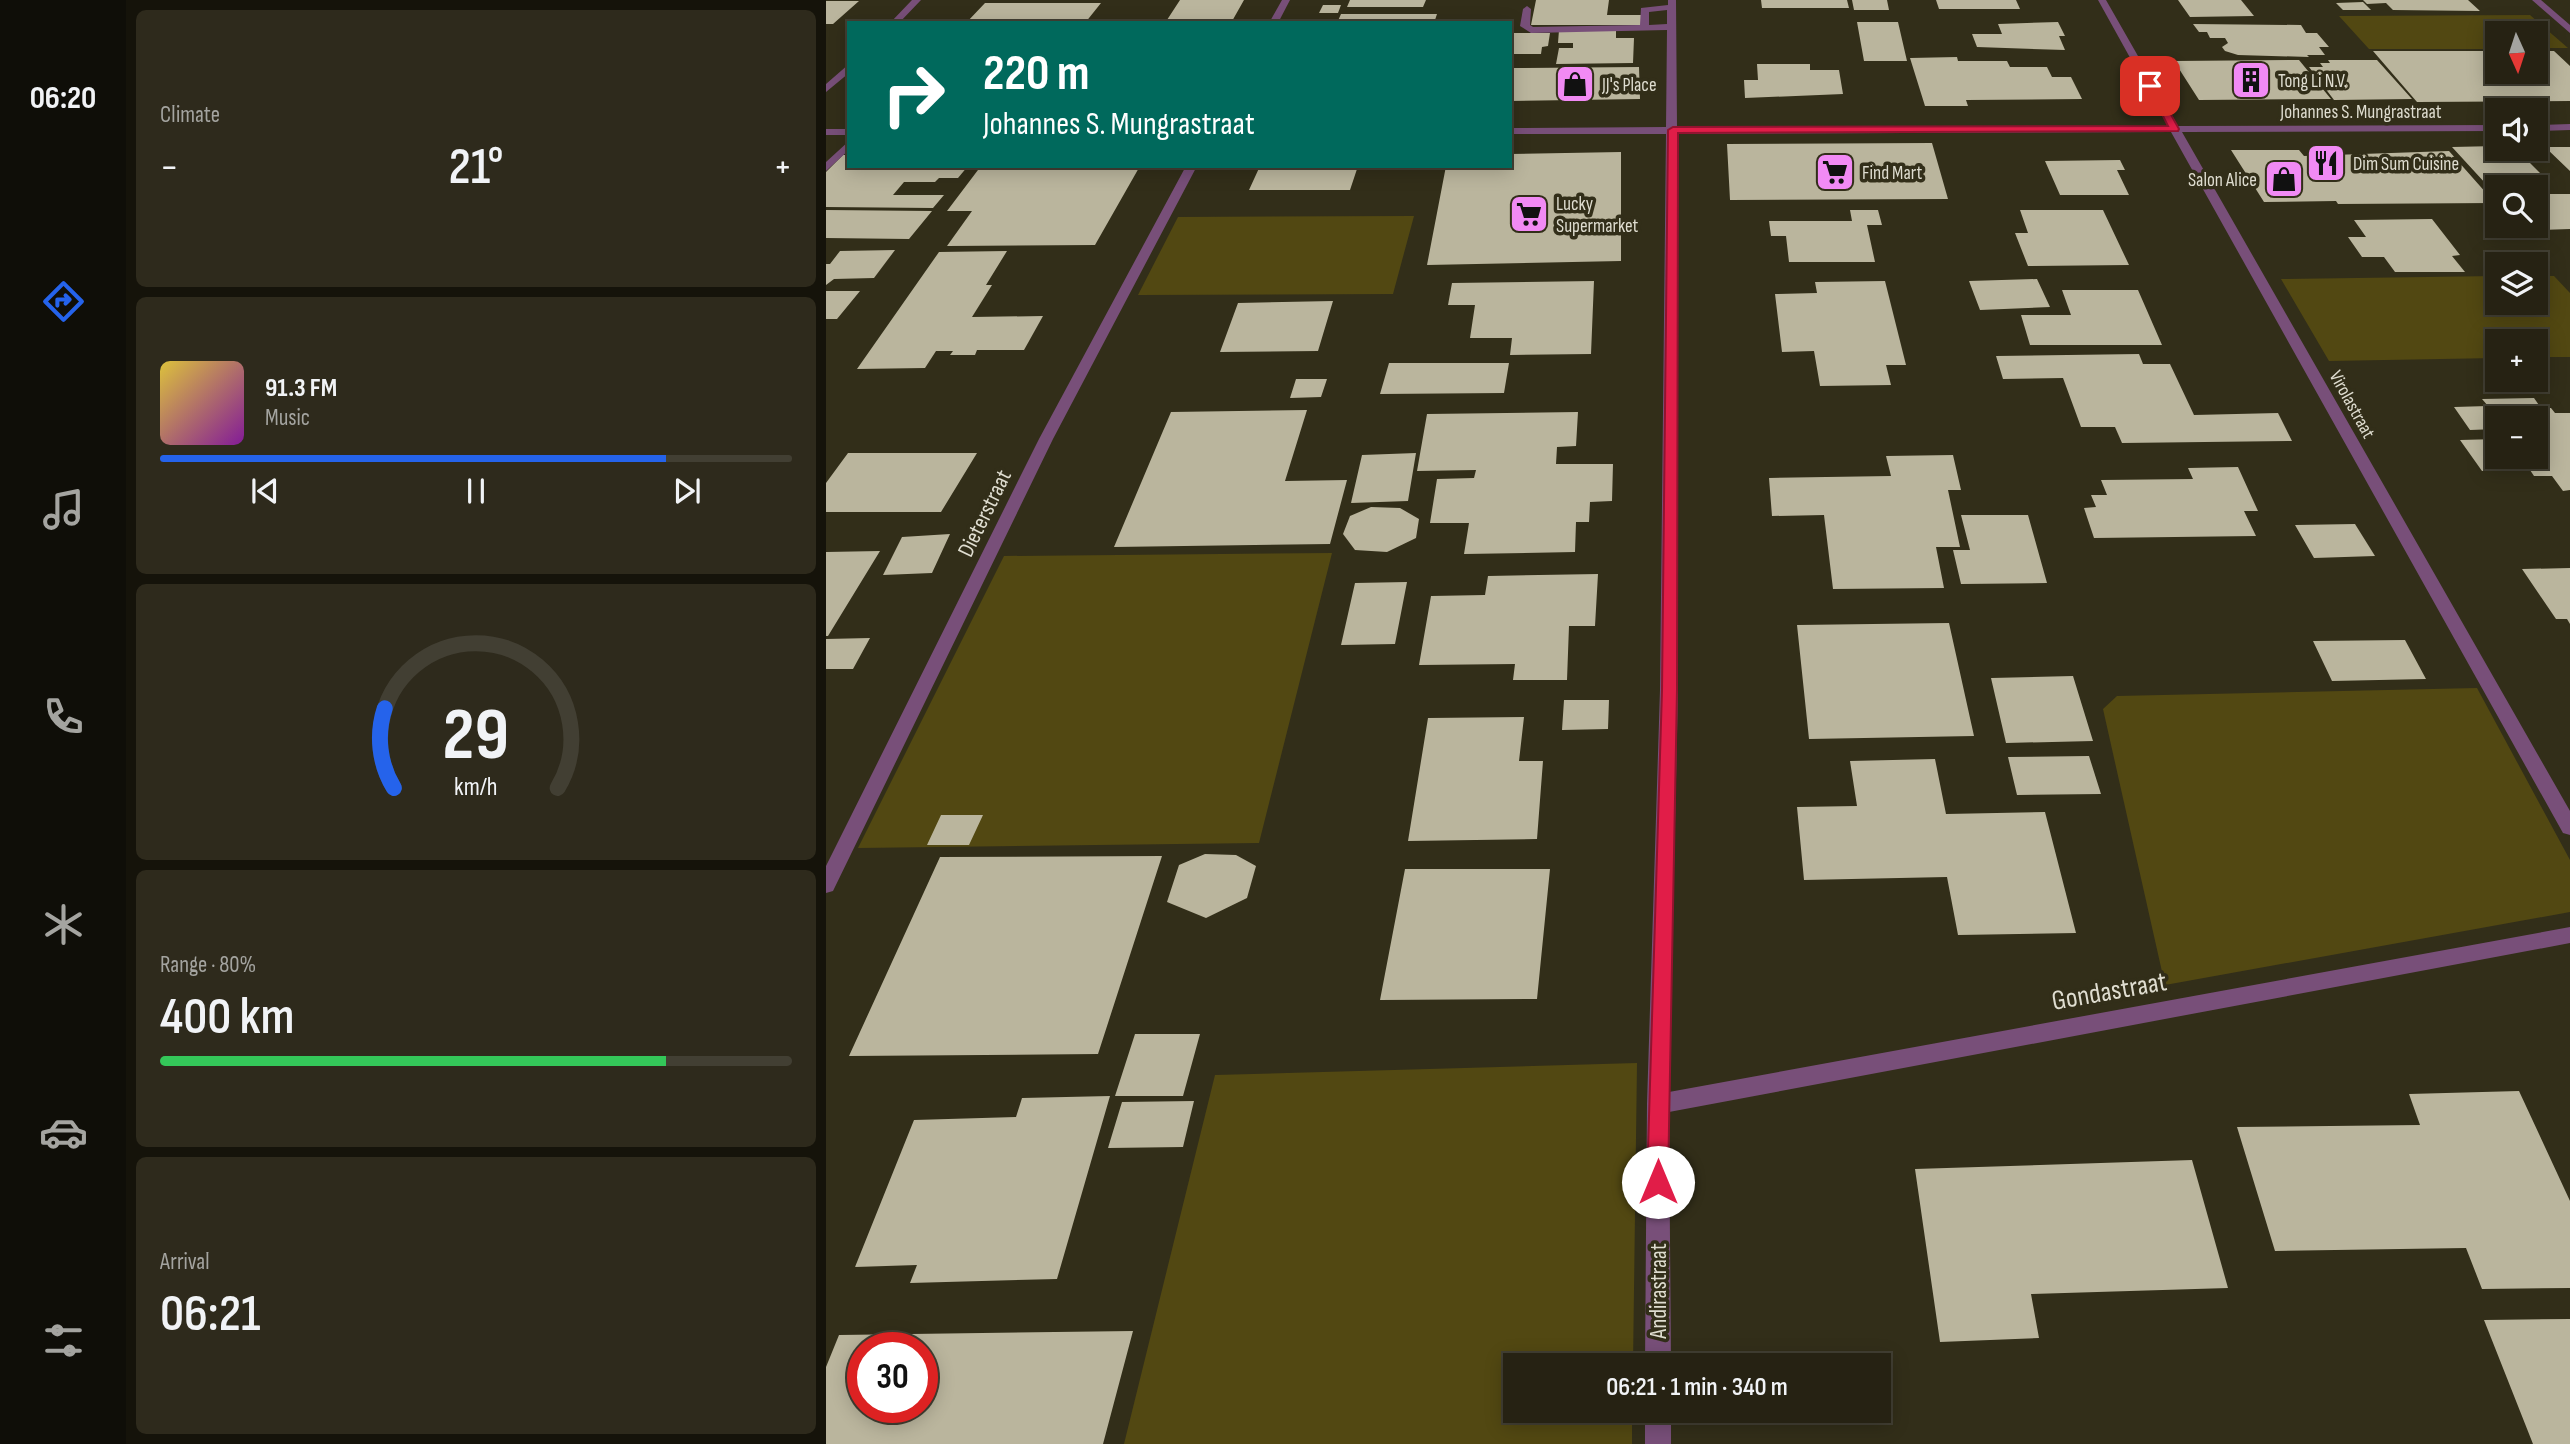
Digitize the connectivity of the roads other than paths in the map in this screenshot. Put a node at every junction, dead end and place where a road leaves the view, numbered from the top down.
1 (917, 0) edge
2 (1286, 0) edge
3 (2102, 0) edge
4 (2536, 0) edge
5 (1672, 3) edge
6 (1527, 9) dead end
7 (896, 21) edge
8 (1274, 21) edge
9 (1673, 27) junction
10 (1645, 28) junction
11 (2570, 30) edge
12 (847, 69) edge
13 (826, 89) edge
14 (2570, 127) edge
15 (2485, 128) edge
16 (2548, 128) edge
17 (2175, 129) junction
18 (1673, 130) junction
19 (1512, 131) edge
20 (826, 132) edge
21 (847, 132) edge
22 (847, 148) edge
23 (826, 168) edge
24 (1191, 168) edge
25 (2570, 828) edge
26 (826, 885) edge
27 (2570, 935) edge
28 (1658, 1104) junction
29 (1658, 1353) edge
30 (1658, 1423) edge
31 (1658, 1444) edge

1 - 7 street
2 - 8 street
3 - 17 street, Virolastraat
4 - 11 street
5 - 9 street, Andirastraat
5 - 10 street
6 - 10 street
9 - 10 street
9 - 18 street, Andirastraat
12 - 13 street
14 - 16 street
15 - 17 street, Johannes S. Mungrastraat
17 - 18 street, Johannes S. Mungrastraat
17 - 25 street, Virolastraat
18 - 19 street, Johannes S. Mungrastraat
18 - 28 street, Andirastraat
20 - 21 street
22 - 23 street
24 - 26 street, Dieterstraat
27 - 28 street, Gondastraat
28 - 29 street, Andirastraat
30 - 31 street

